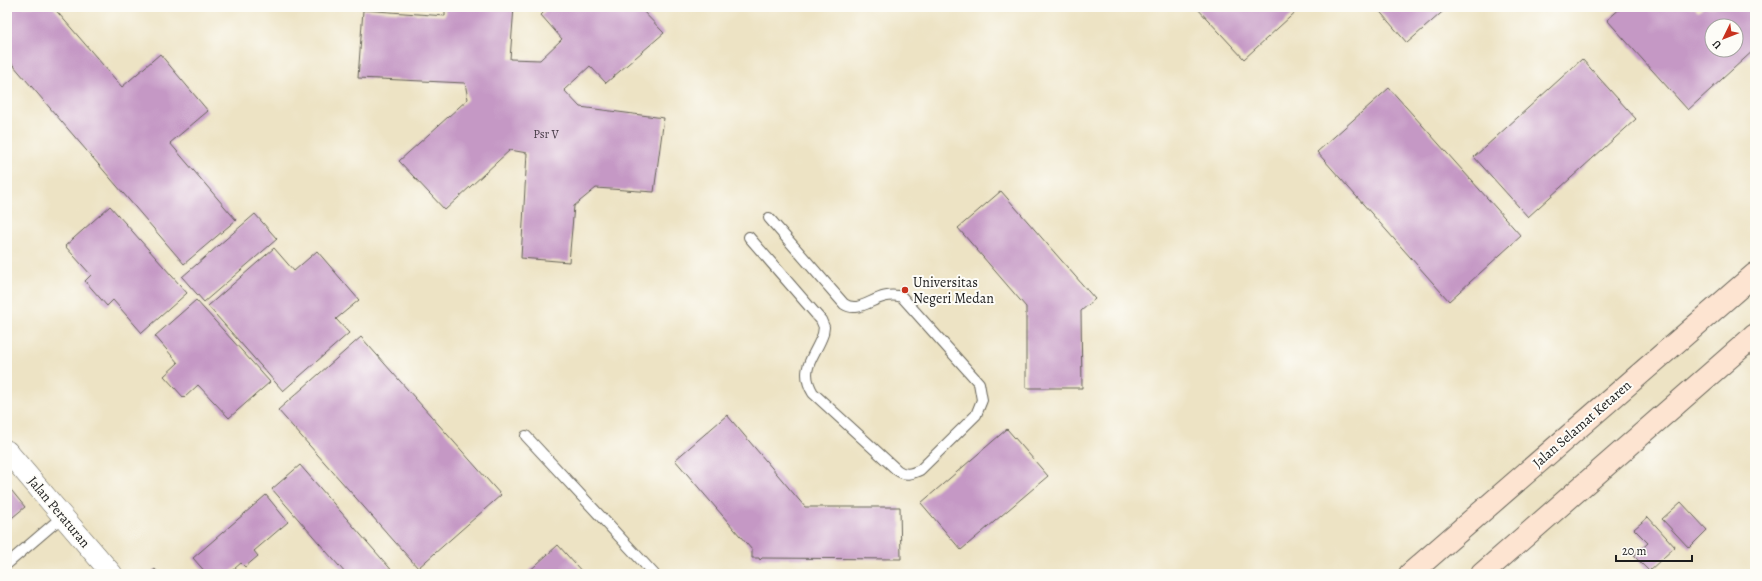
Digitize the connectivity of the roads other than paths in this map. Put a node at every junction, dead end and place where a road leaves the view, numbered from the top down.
1 (769, 218) dead end
2 (749, 237) dead end
3 (1755, 274) edge
4 (1755, 335) edge
5 (526, 436) dead end
6 (7, 450) edge
7 (63, 516) junction
8 (7, 564) edge
9 (112, 574) edge
10 (654, 574) edge
11 (1410, 574) edge
12 (1482, 574) edge

1 - 2 lane
3 - 11 street, Jalan Selamat Ketaren
4 - 12 street
5 - 10 lane
6 - 7 street, Jalan Peraturan
7 - 8 lane
7 - 9 street, Jalan Peraturan

